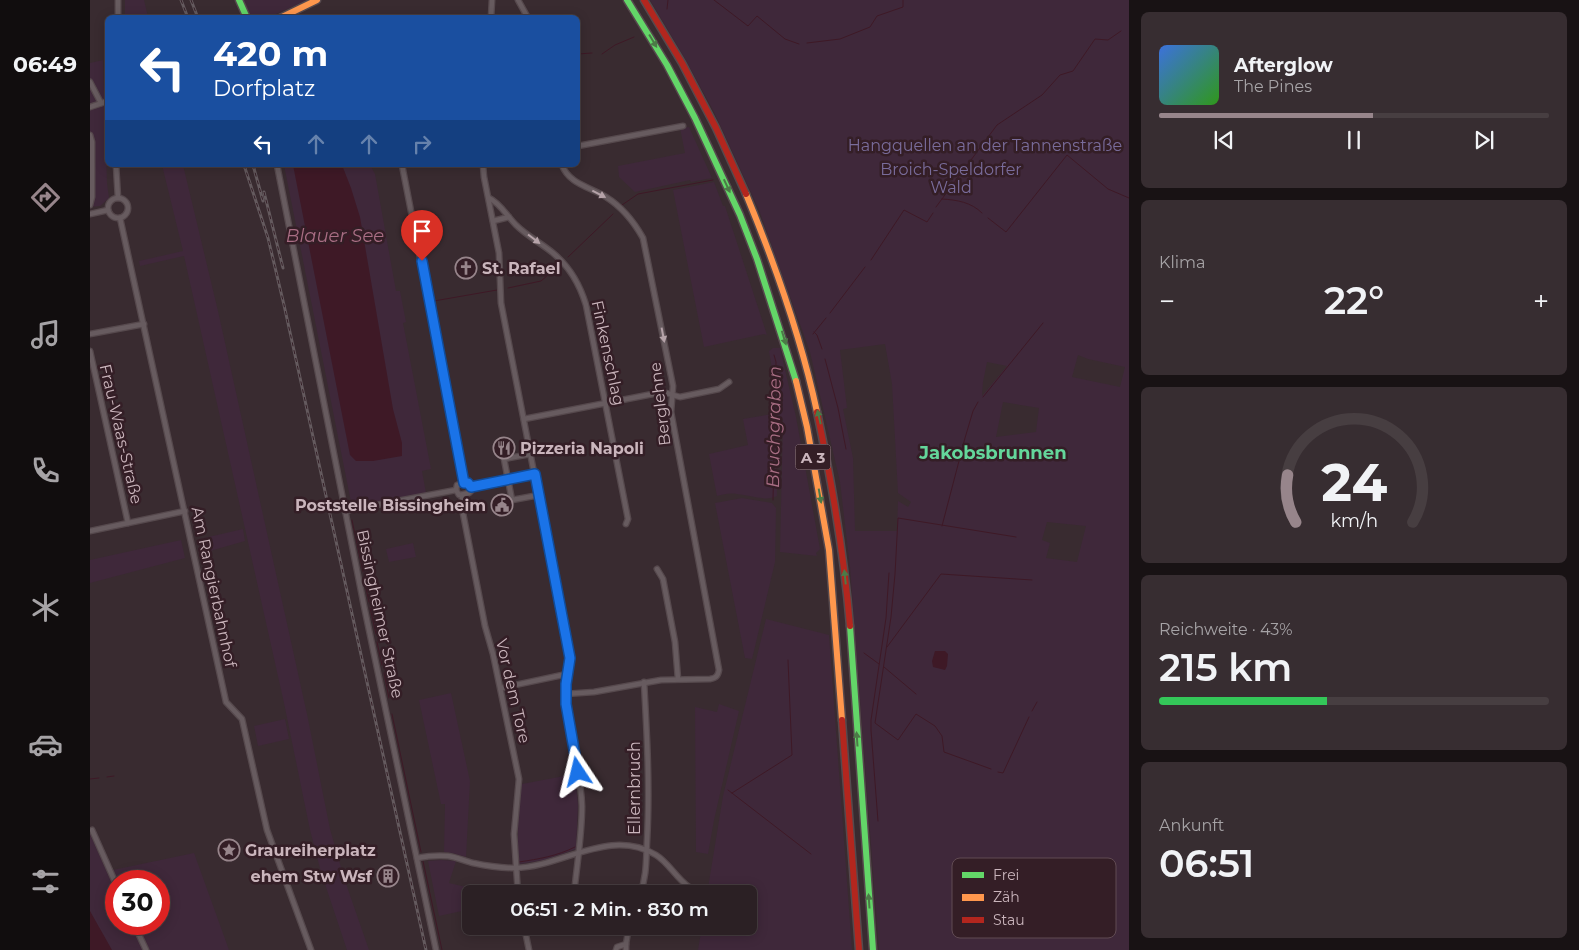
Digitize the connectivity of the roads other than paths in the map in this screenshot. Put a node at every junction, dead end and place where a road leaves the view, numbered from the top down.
1 (118, 0) edge
2 (239, 0) edge
3 (318, 0) edge
4 (492, 0) edge
5 (518, 0) edge
6 (627, 0) edge
7 (644, 0) edge
8 (118, 15) edge
9 (245, 15) edge
10 (286, 15) edge
11 (491, 15) edge
12 (526, 15) edge
13 (90, 82) edge
14 (105, 101) edge
15 (101, 102) junction
16 (90, 107) edge
17 (684, 126) dead end
18 (90, 135) edge
19 (580, 146) edge
20 (116, 167) edge
21 (277, 167) edge
22 (402, 167) edge
23 (483, 167) edge
24 (563, 167) edge
25 (118, 198) junction
26 (489, 198) junction
27 (90, 205) edge
28 (108, 210) junction
29 (90, 214) edge
30 (508, 217) junction
31 (120, 218) junction
32 (493, 221) junction
33 (144, 324) junction
34 (90, 334) edge
35 (90, 351) edge
36 (729, 382) dead end
37 (672, 395) junction
38 (606, 403) junction
39 (524, 419) junction
40 (530, 454) junction
41 (535, 474) junction
42 (508, 479) junction
43 (464, 483) junction
44 (471, 487) junction
45 (456, 490) junction
46 (462, 495) junction
47 (539, 495) junction
48 (185, 511) junction
49 (346, 511) junction
50 (128, 523) junction
51 (626, 524) dead end
52 (90, 531) edge
53 (657, 569) dead end
54 (567, 674) junction
55 (678, 679) junction
56 (644, 682) junction
57 (501, 688) junction
58 (565, 694) junction
59 (92, 830) dead end
60 (646, 851) junction
61 (579, 853) junction
62 (417, 858) junction
63 (515, 868) junction
64 (110, 870) edge
65 (517, 885) edge
66 (575, 885) edge
67 (642, 885) edge
68 (686, 885) edge
69 (139, 935) edge
70 (526, 935) edge
71 (627, 935) edge
72 (626, 944) junction
73 (146, 950) edge
74 (311, 950) edge
75 (436, 950) edge
76 (529, 950) edge
77 (616, 950) edge
78 (626, 950) edge
79 (858, 950) edge
80 (873, 950) edge

1 - 8 street
2 - 9 main road
3 - 10 main road
4 - 11 street
5 - 12 street
6 -> 79 main road, A 3
80 -> 7 main road, A 3
13 - 15 street
14 - 15 street
15 - 16 street
17 - 19 street
18 - 27 street
20 - 25 street
21 - 49 street, Bissingheimer Straße
22 - 43 street
23 - 26 street
24 -> 37 street, Berglehne
25 - 28 street
25 - 31 street
26 - 30 street, Finkenschlag
26 - 32 street
28 - 29 street
28 - 31 street
30 - 32 street
30 -> 38 street, Finkenschlag
31 - 33 street, Am Rangierbahnhof
32 - 39 street
33 - 34 street
33 - 48 street, Am Rangierbahnhof
35 - 50 street, Frau-Waas-Straße
36 - 37 street
37 - 38 street
37 - 55 street, Berglehne
38 - 39 street
38 - 51 street, Finkenschlag
39 - 40 street
40 - 41 street
40 - 42 street
41 - 42 street
41 - 47 street
42 - 44 street
42 - 47 street
43 - 44 street
43 - 45 street
44 - 46 street
45 - 46 street
45 - 49 street
46 - 57 street, Vor dem Tore
47 - 54 street
48 - 50 street, Frau-Waas-Straße
48 - 74 street, Am Rangierbahnhof
49 - 62 street, Bissingheimer Straße
50 - 52 street, Frau-Waas-Straße
53 - 55 street
54 - 57 street
54 - 58 street
55 - 56 street
56 - 58 street
56 - 60 street, Ellernbruch
57 - 63 street, Vor dem Tore
58 - 61 street
59 - 64 street
60 - 61 street
60 - 67 street, Ellernbruch
60 - 68 street
61 - 63 street
61 - 66 street
62 - 63 street
62 - 75 street, Bissingheimer Straße
63 - 65 street, Vor dem Tore
69 - 73 street
70 - 76 street
71 - 72 street
72 - 77 street
72 - 78 street

